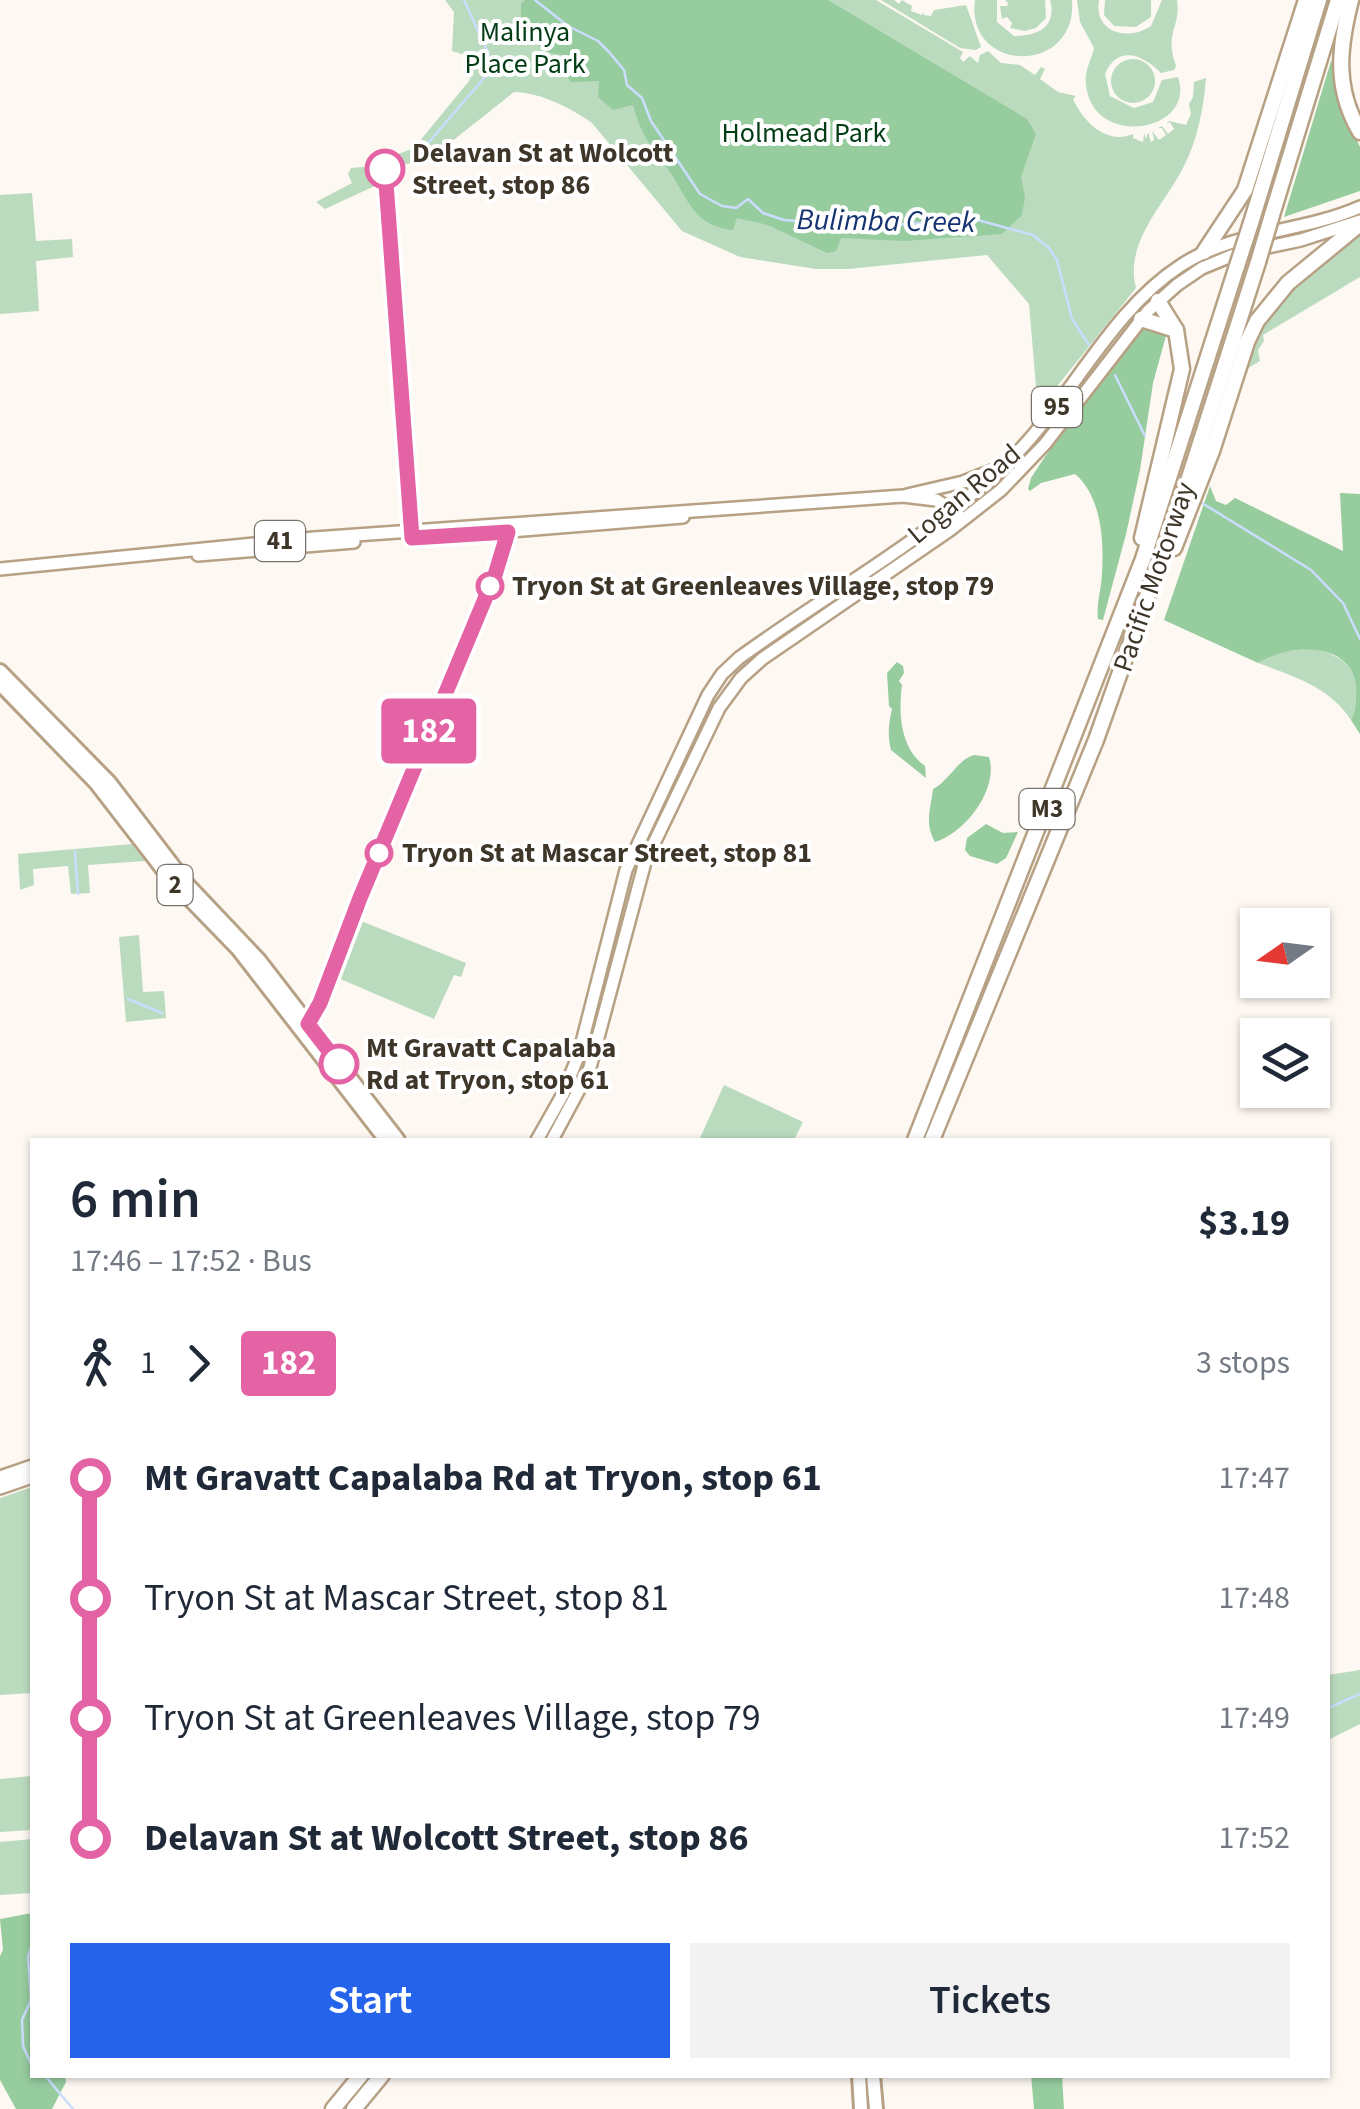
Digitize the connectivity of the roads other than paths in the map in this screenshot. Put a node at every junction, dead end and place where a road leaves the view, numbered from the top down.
1 (1306, 0) edge
2 (1318, 0) edge
3 (1338, 0) edge
4 (1351, 0) edge
5 (1360, 132) edge
6 (1360, 207) edge
7 (1360, 222) edge
8 (1204, 252) junction
9 (1154, 295) junction
10 (1141, 320) junction
11 (1176, 330) junction
12 (1002, 468) junction
13 (903, 496) junction
14 (924, 499) junction
15 (953, 510) junction
16 (965, 520) junction
17 (936, 522) junction
18 (947, 533) junction
19 (1144, 558) junction
20 (1, 568) edge
21 (1158, 569) junction
22 (750, 650) junction
23 (758, 663) junction
24 (0, 671) edge
25 (0, 684) edge
26 (384, 1138) edge
27 (396, 1138) edge
28 (537, 1138) edge
29 (553, 1138) edge
30 (916, 1138) edge
31 (933, 1138) edge
32 (30, 1467) edge
33 (0, 1477) edge
34 (30, 1478) edge
35 (0, 1488) edge
36 (358, 2078) edge
37 (380, 2078) edge
38 (858, 2078) edge
39 (874, 2078) edge
40 (333, 2109) edge
41 (354, 2109) edge
42 (862, 2109) edge
43 (876, 2109) edge

1 - 8 highway
2 - 19 highway, Pacific Motorway / M3, bridge
3 - 21 highway, Pacific Motorway / M3, bridge
4 - 5 highway
6 - 8 main road, Logan Road / 95
7 - 9 main road, Logan Road / 95
7 - 21 highway
8 - 9 main road, Logan Road / 95
9 - 10 main road, Logan Road / 95
9 - 11 highway
9 - 12 main road, Logan Road / 95
10 - 11 highway
10 - 16 main road, Logan Road / 95
11 - 19 highway
12 - 13 main road, 41
12 - 15 main road, Logan Road / 95
13 - 14 main road, 41
13 - 20 main road, 41
14 - 15 main road, 41
14 - 17 main road
15 - 16 main road, 41
15 - 17 main road, Logan Road / 95
16 - 18 main road, Logan Road / 95
17 - 18 main road
17 - 22 main road, Logan Road / 95
18 - 23 main road, Logan Road / 95
19 - 30 highway, Pacific Motorway / M3
21 - 31 highway, Pacific Motorway / M3
22 - 23 main road
22 - 28 main road, Logan Road / 95
23 - 29 main road, Logan Road / 95
24 - 27 highway, 2
25 - 26 highway, 2
32 - 33 main road
34 - 35 main road
36 - 40 highway
37 - 41 highway
38 - 42 highway
39 - 43 highway

